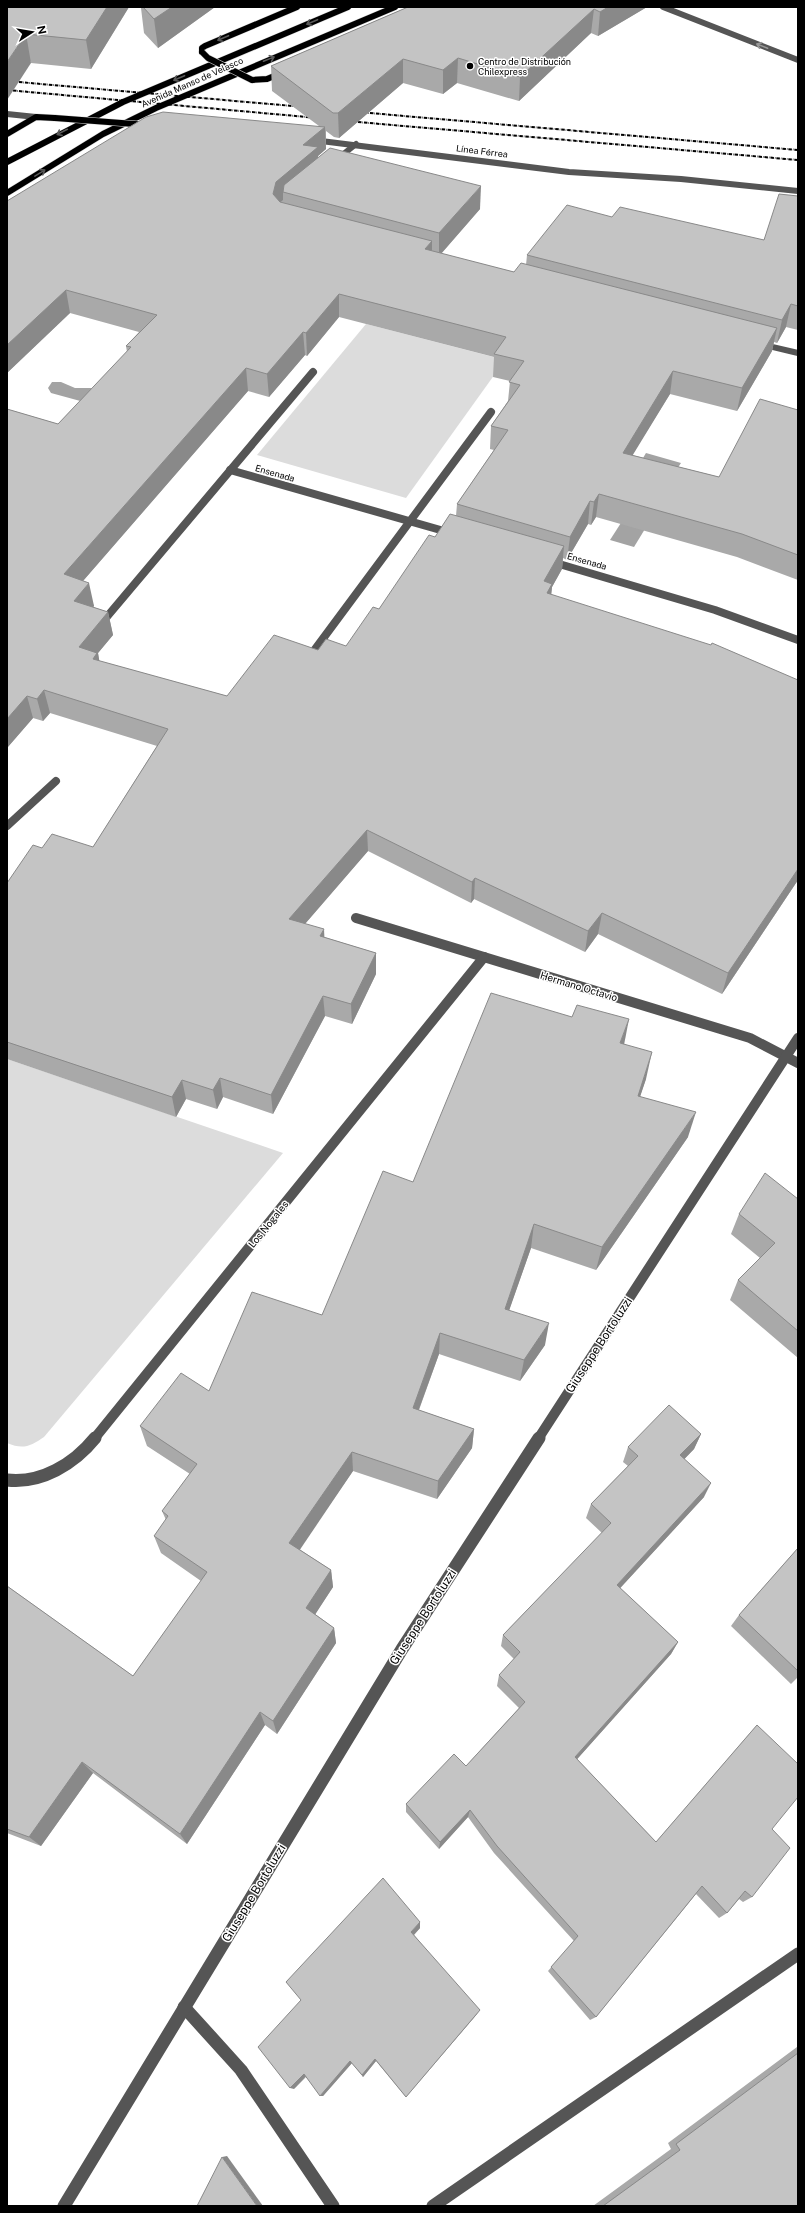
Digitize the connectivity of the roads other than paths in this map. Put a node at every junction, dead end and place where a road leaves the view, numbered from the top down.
1 (297, 7) edge
2 (348, 7) edge
3 (395, 7) edge
4 (663, 7) edge
5 (798, 60) edge
6 (289, 70) edge
7 (7, 114) edge
8 (36, 117) junction
9 (156, 126) edge
10 (7, 134) edge
11 (302, 139) edge
12 (356, 144) junction
13 (7, 162) edge
14 (328, 168) edge
15 (798, 191) edge
16 (7, 193) edge
17 (752, 342) edge
18 (798, 353) edge
19 (313, 372) dead end
20 (491, 412) dead end
21 (230, 470) junction
22 (410, 521) junction
23 (462, 536) edge
24 (544, 559) edge
25 (100, 625) edge
26 (798, 640) edge
27 (313, 652) edge
28 (56, 781) dead end
29 (7, 826) edge
30 (356, 918) dead end
31 (484, 957) junction
32 (798, 1038) edge
33 (787, 1056) junction
34 (798, 1063) edge
35 (7, 1480) edge
36 (798, 1954) edge
37 (184, 2007) junction
38 (64, 2206) edge
39 (333, 2206) edge
40 (433, 2206) edge

1 -> 6 main road, bridge
2 -> 13 main road, Avenida Manso de Velasco
16 -> 3 main road, Avenida Manso de Velasco
5 -> 4 street
7 - 8 street
8 - 9 main road, bridge
8 - 10 main road
11 - 12 street, Línea Férrea
12 - 14 street
12 - 15 street, Línea Férrea
17 - 18 street
19 - 21 street
20 - 22 street
21 - 22 street, Ensenada
21 - 25 street
22 - 23 street, Ensenada
22 - 27 street
24 - 26 street, Ensenada
28 - 29 street
30 - 31 street, Hermano Octavio
31 - 33 street, Hermano Octavio
31 - 35 street, Los Nogales
32 - 33 street, Giuseppe Bortoluzzi
33 - 34 street, Hermano Octavio
33 - 37 street, Giuseppe Bortoluzzi
36 - 40 street
37 - 38 street, Giuseppe Bortoluzzi
37 - 39 street

